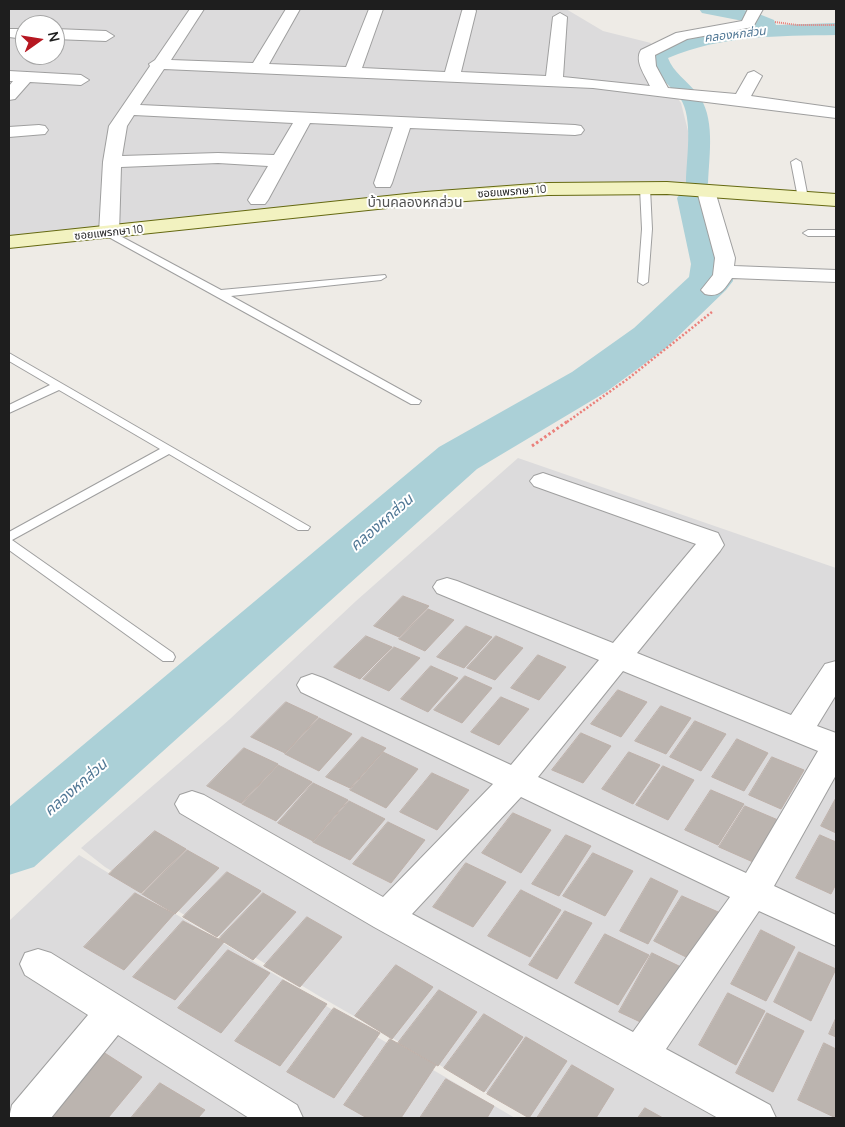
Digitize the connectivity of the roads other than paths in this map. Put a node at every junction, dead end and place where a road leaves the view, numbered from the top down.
1 (197, 9) edge
2 (293, 9) edge
3 (376, 9) edge
4 (469, 11) dead end
5 (752, 12) edge
6 (560, 17) dead end
7 (65, 34) edge
8 (106, 36) dead end
9 (157, 64) junction
10 (258, 69) junction
11 (352, 72) junction
12 (9, 76) edge
13 (754, 76) dead end
14 (26, 77) junction
15 (452, 77) junction
16 (81, 80) dead end
17 (554, 82) junction
18 (667, 93) junction
19 (9, 95) edge
20 (741, 100) junction
21 (128, 110) junction
22 (836, 113) edge
23 (304, 118) junction
24 (403, 124) junction
25 (39, 130) dead end
26 (575, 130) dead end
27 (9, 132) edge
28 (279, 161) junction
29 (112, 162) junction
30 (796, 162) dead end
31 (383, 183) dead end
32 (645, 188) junction
33 (706, 192) junction
34 (803, 198) junction
35 (258, 200) dead end
36 (836, 200) edge
37 (109, 233) junction
38 (808, 233) dead end
39 (836, 233) edge
40 (9, 242) edge
41 (731, 272) junction
42 (836, 276) edge
43 (381, 277) dead end
44 (643, 282) dead end
45 (712, 290) dead end
46 (217, 294) junction
47 (9, 356) edge
48 (59, 385) junction
49 (415, 402) dead end
50 (9, 409) edge
51 (169, 449) junction
52 (543, 481) dead end
53 (303, 527) dead end
54 (9, 537) edge
55 (9, 544) edge
56 (447, 587) dead end
57 (168, 657) dead end
58 (618, 657) junction
59 (836, 670) edge
60 (312, 685) dead end
61 (798, 730) junction
62 (836, 746) edge
63 (516, 781) junction
64 (192, 804) dead end
65 (753, 892) junction
66 (387, 917) junction
67 (836, 931) edge
68 (38, 964) dead end
69 (114, 1012) junction
70 (640, 1054) junction
71 (26, 1118) edge
72 (283, 1118) edge
73 (756, 1118) edge

1 - 9 street
2 - 10 street
3 - 11 street
4 - 15 street
5 - 18 street
6 - 17 street
7 - 8 street
9 - 10 street
9 - 21 street
10 - 11 street
11 - 15 street
12 - 14 street
13 - 20 street
14 - 16 street
14 - 19 street
15 - 17 street
17 - 18 street
18 - 20 street
20 - 22 street
21 - 23 street
21 - 29 street
23 - 24 street
23 - 28 street
24 - 26 street
24 - 31 street
25 - 27 street
28 - 29 street
28 - 35 street
29 - 37 street
30 - 34 lane
32 - 33 street, ซอยแพรกษา 10
32 - 37 street, ซอยแพรกษา 10
32 - 44 lane
33 - 34 street, ซอยแพรกษา 10
33 - 41 street
34 - 36 street, ซอยแพรกษา 10
37 - 40 street, ซอยแพรกษา 10
37 - 46 lane
38 - 39 lane
41 - 42 street
41 - 45 street
43 - 46 lane
46 - 49 lane
47 - 48 lane
48 - 50 lane
48 - 51 lane
51 - 53 lane
51 - 54 lane
52 - 58 street
55 - 57 lane
56 - 58 street
58 - 61 street
58 - 63 street
59 - 61 street
60 - 63 street
61 - 62 street
62 - 65 street
63 - 65 street
63 - 66 street
64 - 66 street
65 - 67 street
65 - 70 street
66 - 70 street
68 - 69 street
69 - 71 street
69 - 72 street
70 - 73 street

